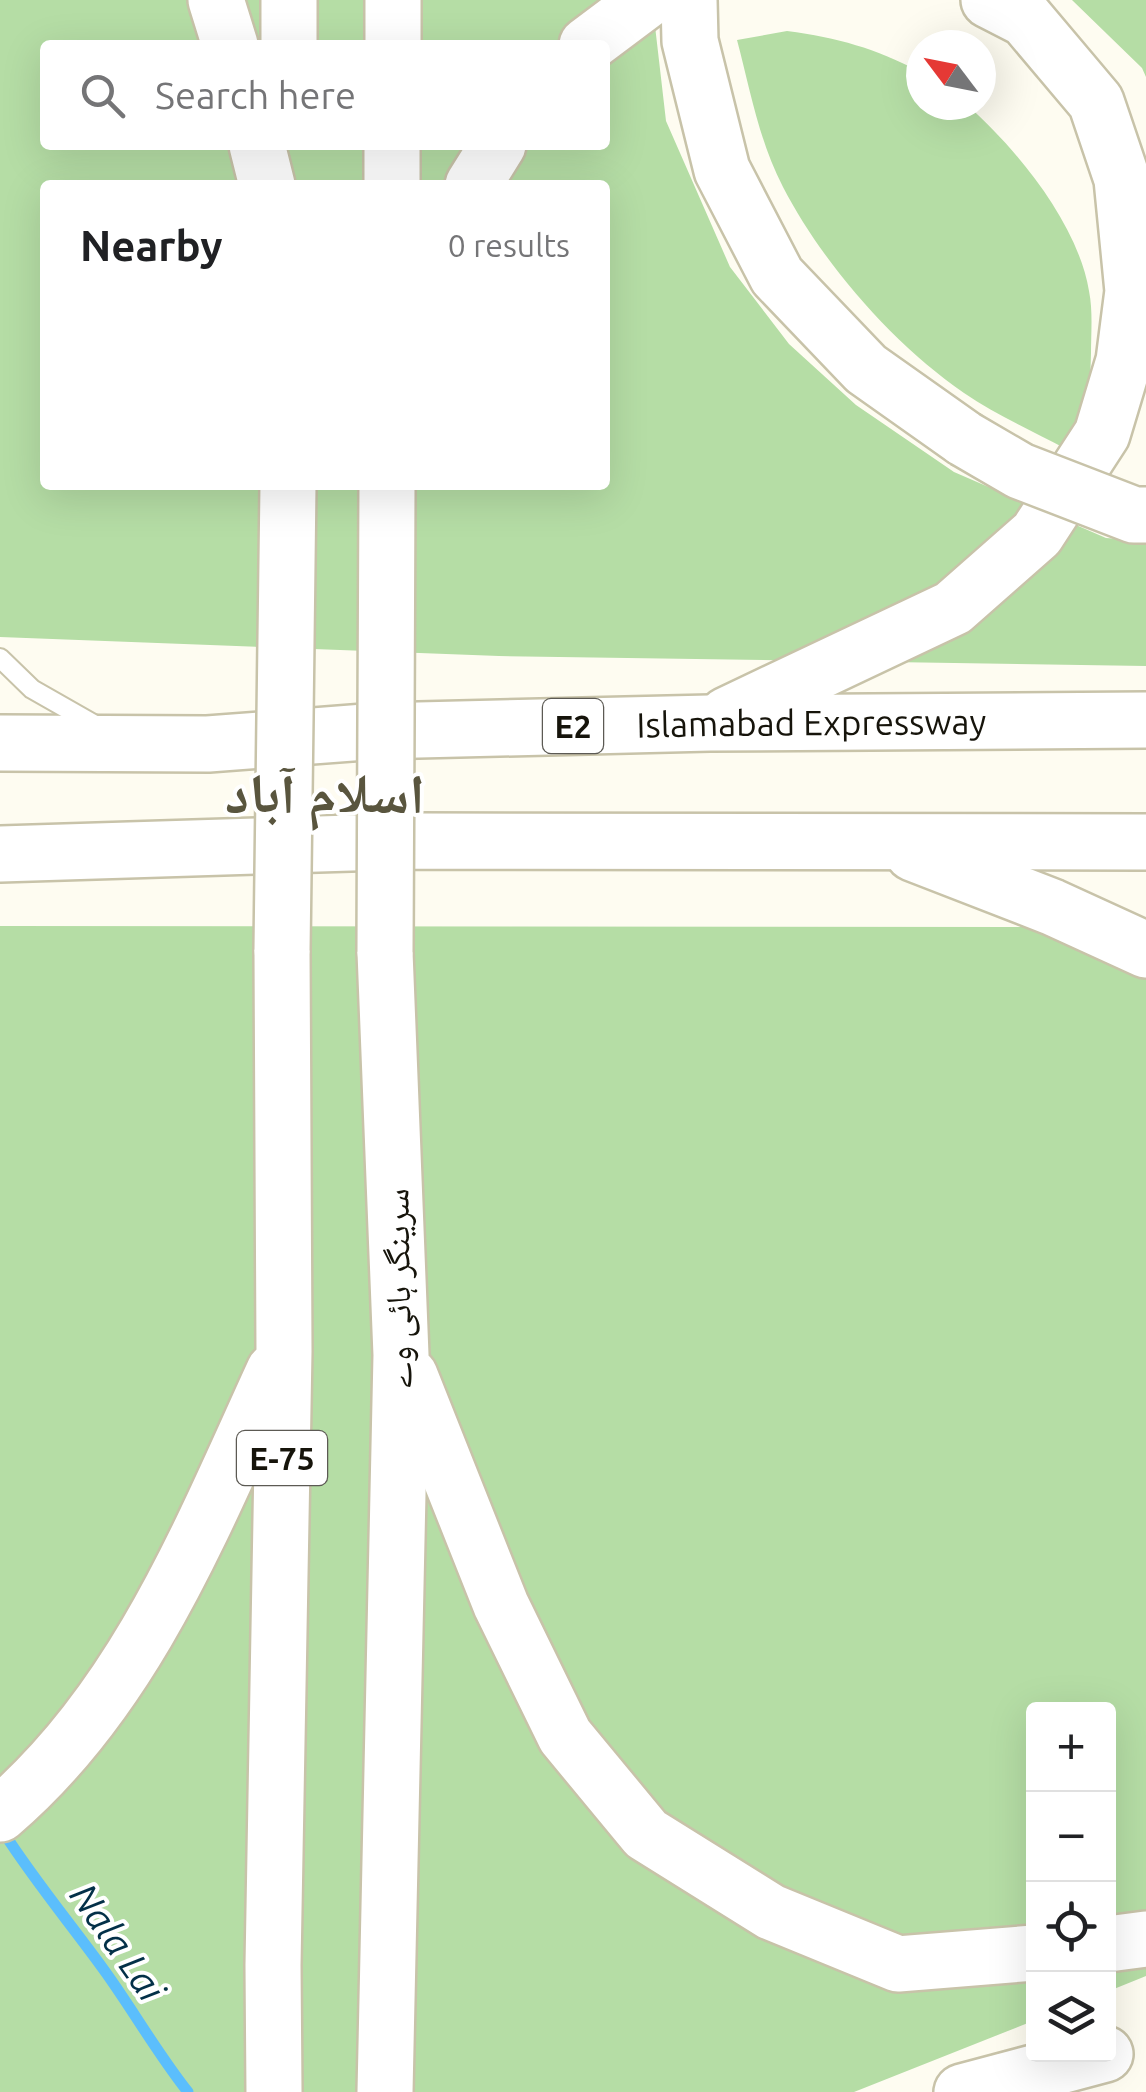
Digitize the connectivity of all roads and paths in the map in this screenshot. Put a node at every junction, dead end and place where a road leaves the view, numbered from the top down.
1 (216, 0) edge
2 (288, 0) edge
3 (393, 0) edge
4 (647, 0) edge
5 (989, 0) edge
6 (690, 21) edge
7 (228, 40) edge
8 (289, 40) edge
9 (393, 40) edge
10 (594, 40) edge
11 (258, 150) edge
12 (290, 150) edge
13 (392, 150) edge
14 (495, 150) edge
15 (266, 180) edge
16 (291, 180) edge
17 (392, 180) edge
18 (476, 180) edge
19 (288, 490) edge
20 (387, 490) edge
21 (1146, 516) edge
22 (0, 658) edge
23 (1146, 720) edge
24 (710, 723) junction
25 (0, 743) edge
26 (127, 744) junction
27 (1146, 842) edge
28 (887, 843) junction
29 (0, 854) edge
30 (1146, 950) edge
31 (284, 1350) junction
32 (401, 1354) junction
33 (0, 1814) edge
34 (1146, 1939) edge
35 (1116, 1943) edge
36 (1026, 1954) edge
37 (1146, 2043) edge
38 (1116, 2051) edge
39 (1076, 2062) edge
40 (274, 2092) edge
41 (385, 2092) edge
42 (962, 2092) edge

1 - 7 highway
2 - 8 highway
3 - 9 highway
4 - 10 highway
5 - 24 highway
6 - 21 highway, bridge
11 - 15 highway
12 - 16 highway
13 - 17 highway
14 - 18 highway
19 - 31 highway, E-75, bridge
20 - 32 highway, سرینگر ہائی وے, bridge
22 - 26 lane
23 - 24 highway, Islamabad Expressway / E2
24 - 26 highway, Islamabad Expressway / E2
25 - 26 highway, Islamabad Expressway / E2
27 - 28 highway
28 - 29 highway
28 - 30 highway
31 - 33 highway
31 - 40 highway, E-75
32 - 36 highway
32 - 41 highway, سرینگر ہائی وے
34 - 35 highway
37 - 38 highway
39 - 42 highway

